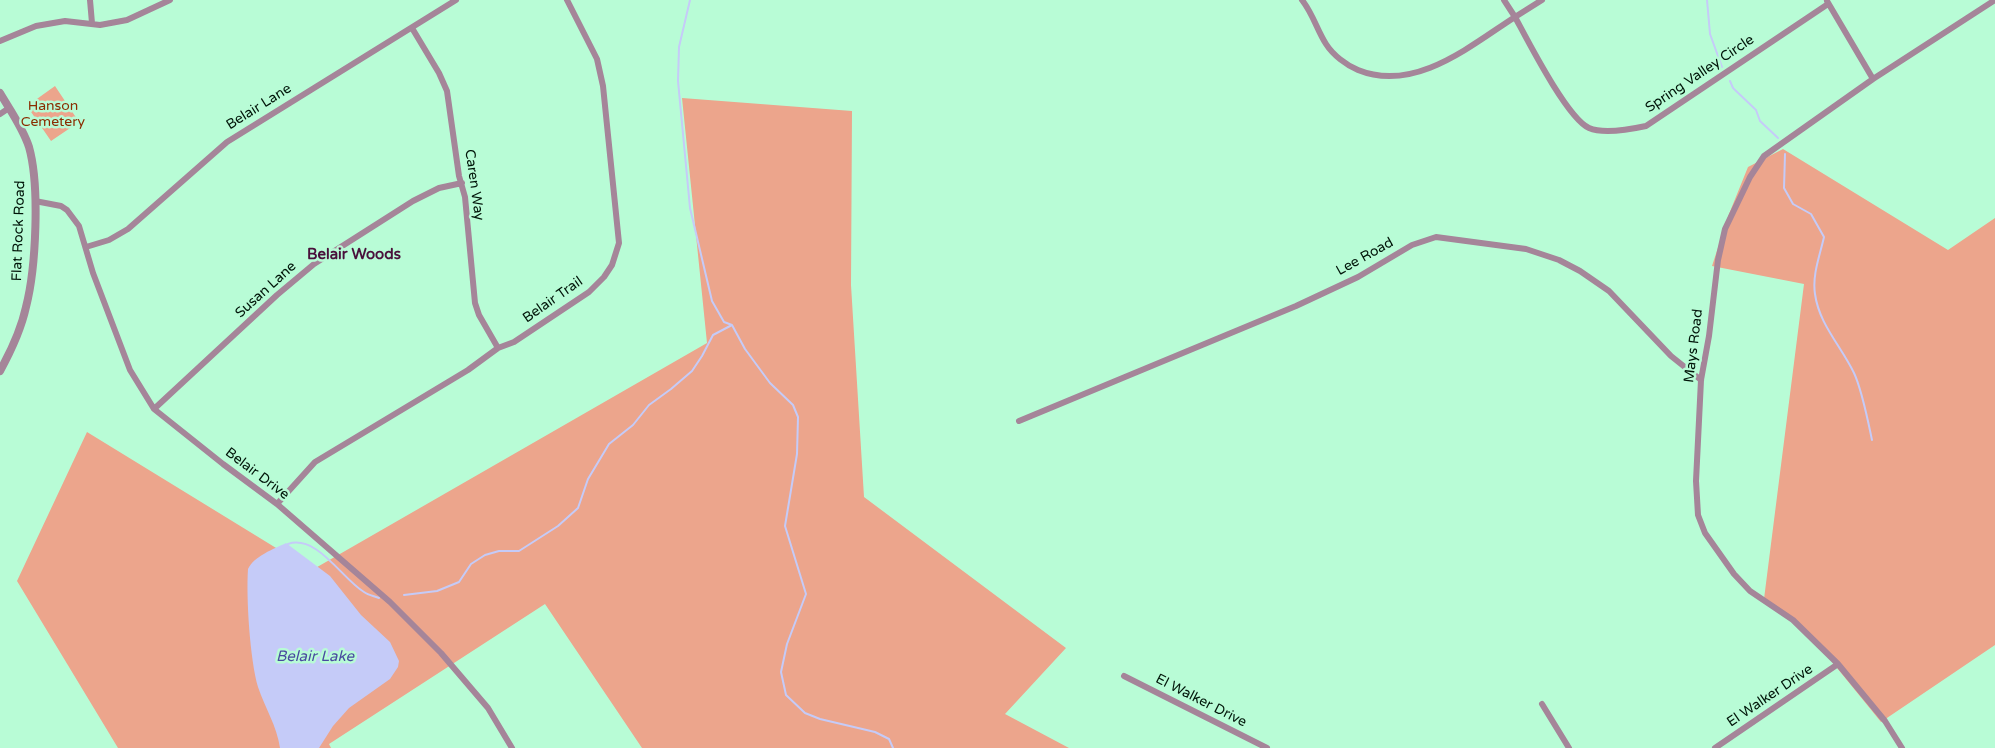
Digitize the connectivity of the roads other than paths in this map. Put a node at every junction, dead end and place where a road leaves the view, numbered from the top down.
1 (90, 0) edge
2 (170, 0) edge
3 (456, 0) edge
4 (567, 0) edge
5 (1302, 0) edge
6 (1504, 0) edge
7 (1542, 0) edge
8 (1995, 0) edge
9 (1827, 2) edge
10 (1515, 17) junction
11 (92, 23) junction
12 (412, 28) junction
13 (0, 41) edge
14 (1873, 78) junction
15 (0, 93) edge
16 (9, 108) junction
17 (0, 114) edge
18 (462, 183) junction
19 (35, 201) junction
20 (86, 246) junction
21 (498, 348) junction
22 (0, 372) edge
23 (1701, 380) junction
24 (154, 409) junction
25 (1019, 422) dead end
26 (277, 504) junction
27 (1838, 664) junction
28 (1124, 676) dead end
29 (1542, 704) dead end
30 (512, 748) edge
31 (1267, 748) edge
32 (1569, 748) edge
33 (1715, 748) edge
34 (1902, 748) edge

1 - 11 street
2 - 11 street
3 - 12 street, Belair Lane
4 - 21 street, Belair Trail
5 - 10 street
6 - 10 street, Spring Valley Circle
7 - 10 street
8 - 14 street, Mays Road
9 - 10 street, Spring Valley Circle
9 - 14 street
11 - 13 street
12 - 18 street, Caren Way
12 - 20 street, Belair Lane
14 - 23 street, Mays Road
15 - 16 street, Flat Rock Road
16 - 17 street
16 - 19 street, Flat Rock Road
18 - 21 street, Caren Way
18 - 24 street, Susan Lane
19 - 20 street, Belair Drive
19 - 22 street, Flat Rock Road
20 - 24 street, Belair Drive
21 - 26 street, Belair Trail
23 - 25 street, Lee Road
23 - 27 street, Mays Road
24 - 26 street, Belair Drive
26 - 30 street, Belair Drive
27 - 33 street, El Walker Drive
27 - 34 street, Mays Road
28 - 31 street, El Walker Drive
29 - 32 street

